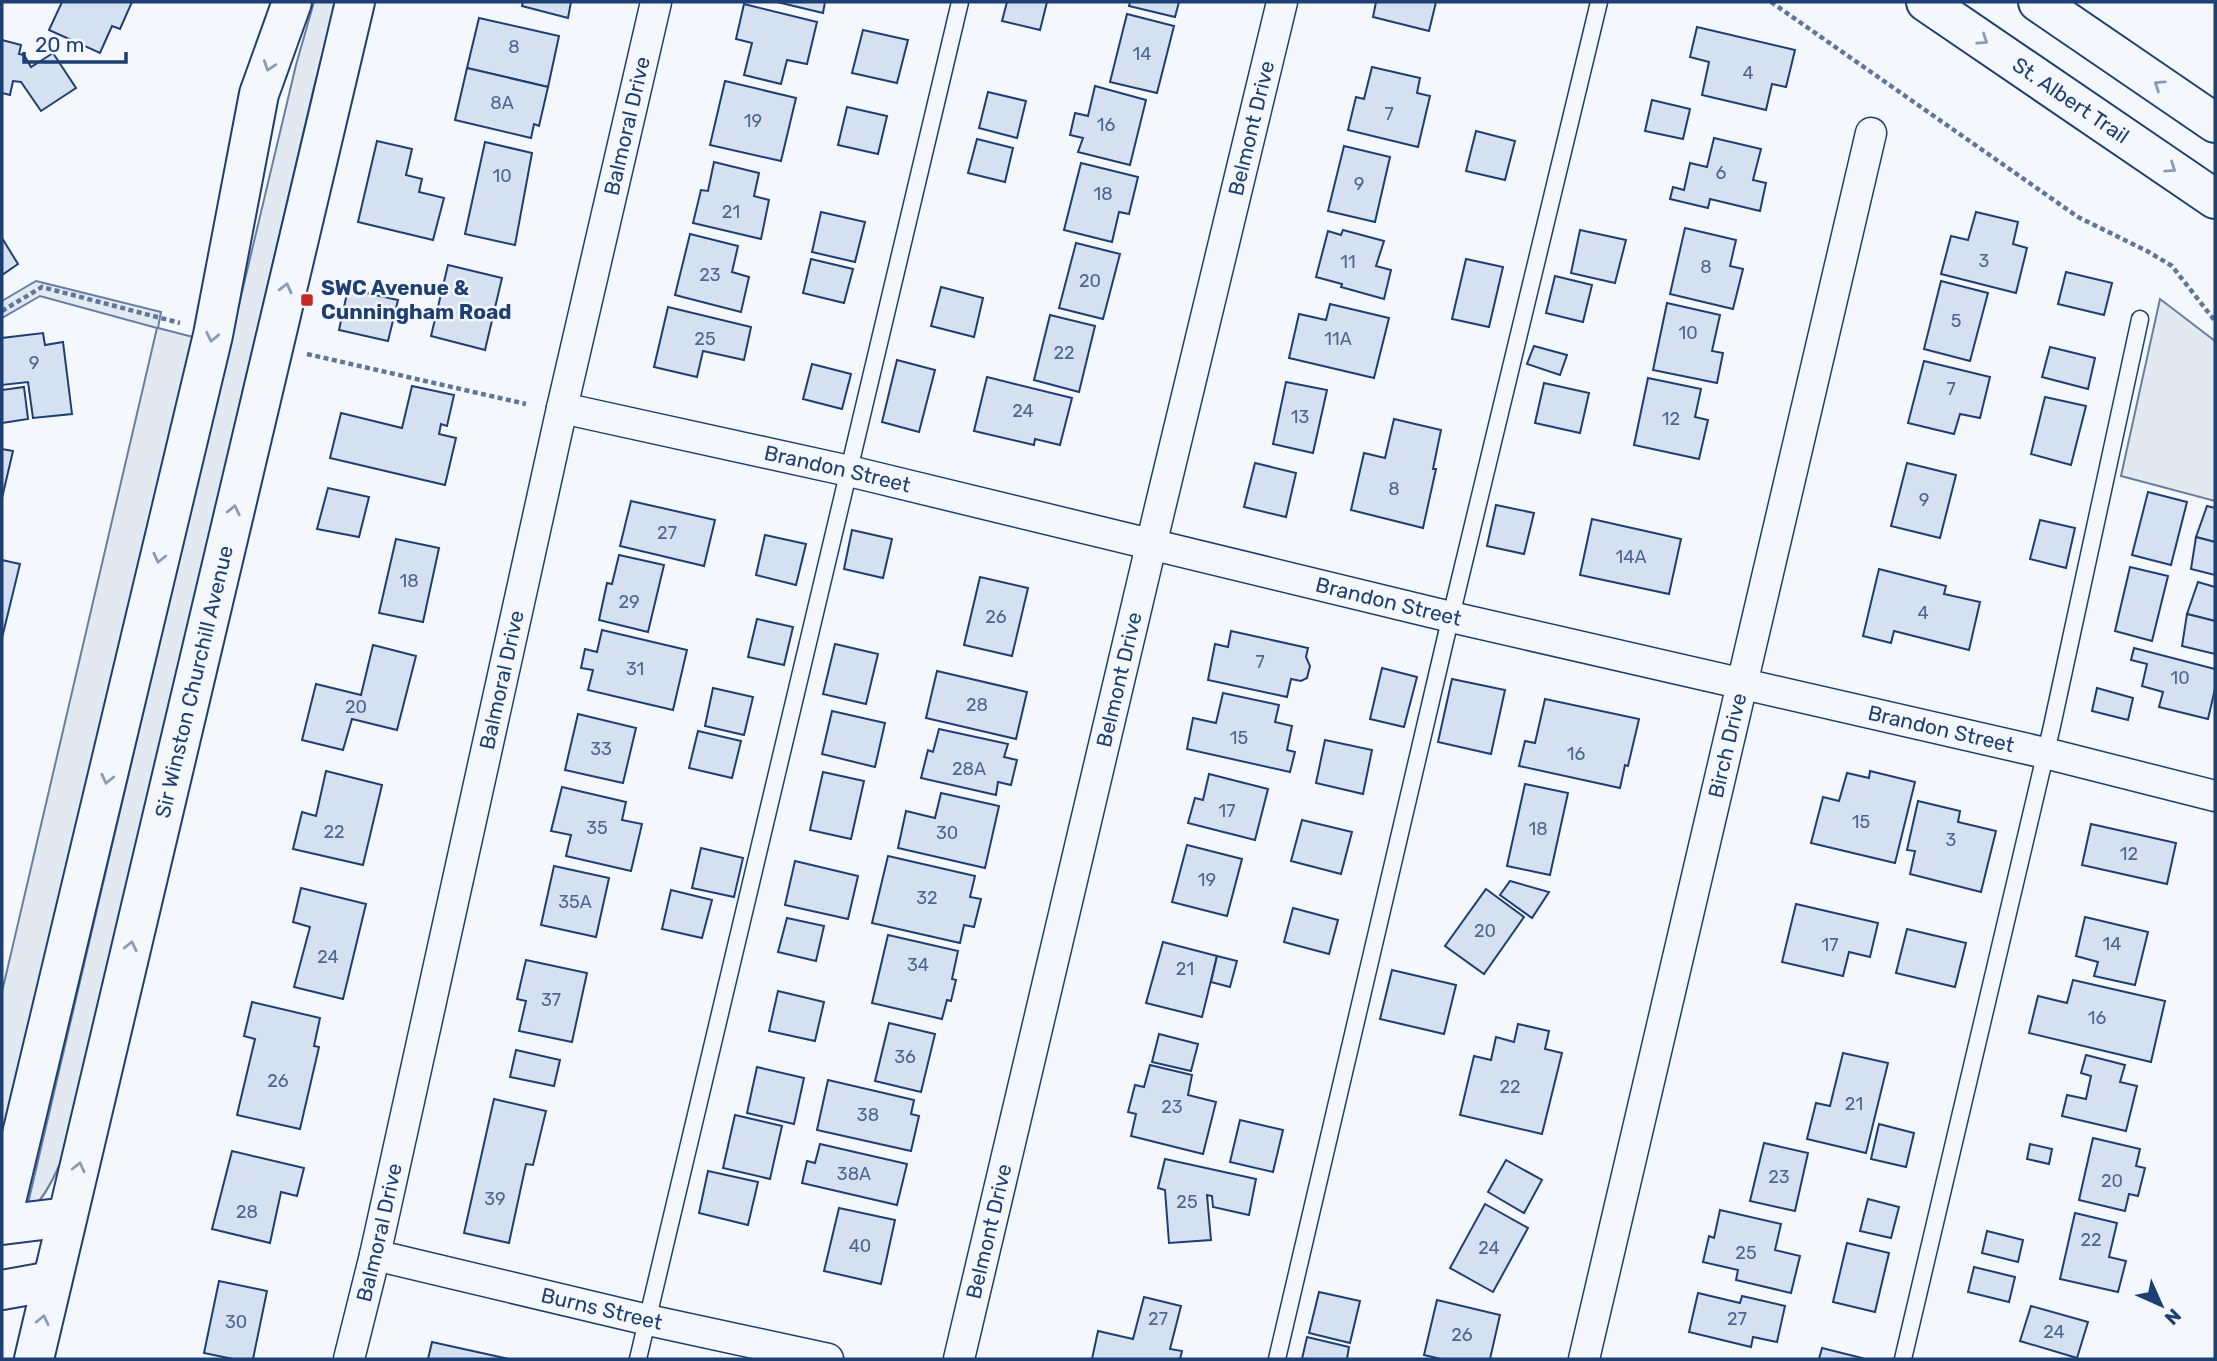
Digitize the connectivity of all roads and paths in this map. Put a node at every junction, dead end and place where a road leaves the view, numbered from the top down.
1 (292, 2) edge
2 (355, 2) edge
3 (656, 2) edge
4 (960, 2) edge
5 (1282, 2) edge
6 (1599, 2) edge
7 (1771, 2) edge
8 (1926, 2) edge
9 (2038, 2) edge
10 (2215, 123) edge
11 (1871, 134) dead end
12 (2215, 199) edge
13 (2, 311) edge
14 (2140, 318) dead end
15 (2215, 321) edge
16 (184, 324) dead end
17 (296, 351) dead end
18 (526, 404) dead end
19 (562, 408) junction
20 (849, 471) junction
21 (1152, 543) junction
22 (1451, 617) junction
23 (1744, 682) junction
24 (2045, 753) junction
25 (2215, 796) edge
26 (67, 1217) junction
27 (2, 1218) edge
28 (2, 1225) edge
29 (375, 1255) junction
30 (52, 1281) junction
31 (2, 1290) edge
32 (648, 1320) junction
33 (34, 1359) edge
34 (349, 1359) edge
35 (638, 1359) edge
36 (828, 1359) edge
37 (959, 1359) edge
38 (1277, 1359) edge
39 (1584, 1359) edge
40 (1903, 1359) edge

1 -> 27 main road
26 -> 2 main road, Sir Winston Churchill Avenue
3 - 19 street, Balmoral Drive
4 - 20 lane
5 - 21 street, Belmont Drive
6 - 22 lane
7 - 15 path
8 -> 12 main road, St. Albert Trail
10 -> 9 main road
11 - 23 street, Birch Drive
13 - 16 path
14 - 24 lane
17 - 18 path
19 - 20 street, Brandon Street
19 - 29 street, Balmoral Drive
20 - 21 street, Brandon Street
20 - 32 lane
21 - 22 street, Brandon Street
21 - 37 street, Belmont Drive
22 - 23 street, Brandon Street
22 - 38 lane
23 - 24 street, Brandon Street
23 - 39 street, Birch Drive
24 - 25 street, Brandon Street
24 - 40 lane
26 - 28 main road
26 - 30 main road, Sir Winston Churchill Avenue
29 - 32 street, Burns Street
29 - 34 street, Balmoral Drive
30 - 31 main road
33 -> 30 main road, Sir Winston Churchill Avenue
32 - 35 lane
32 - 36 street, Burns Street

